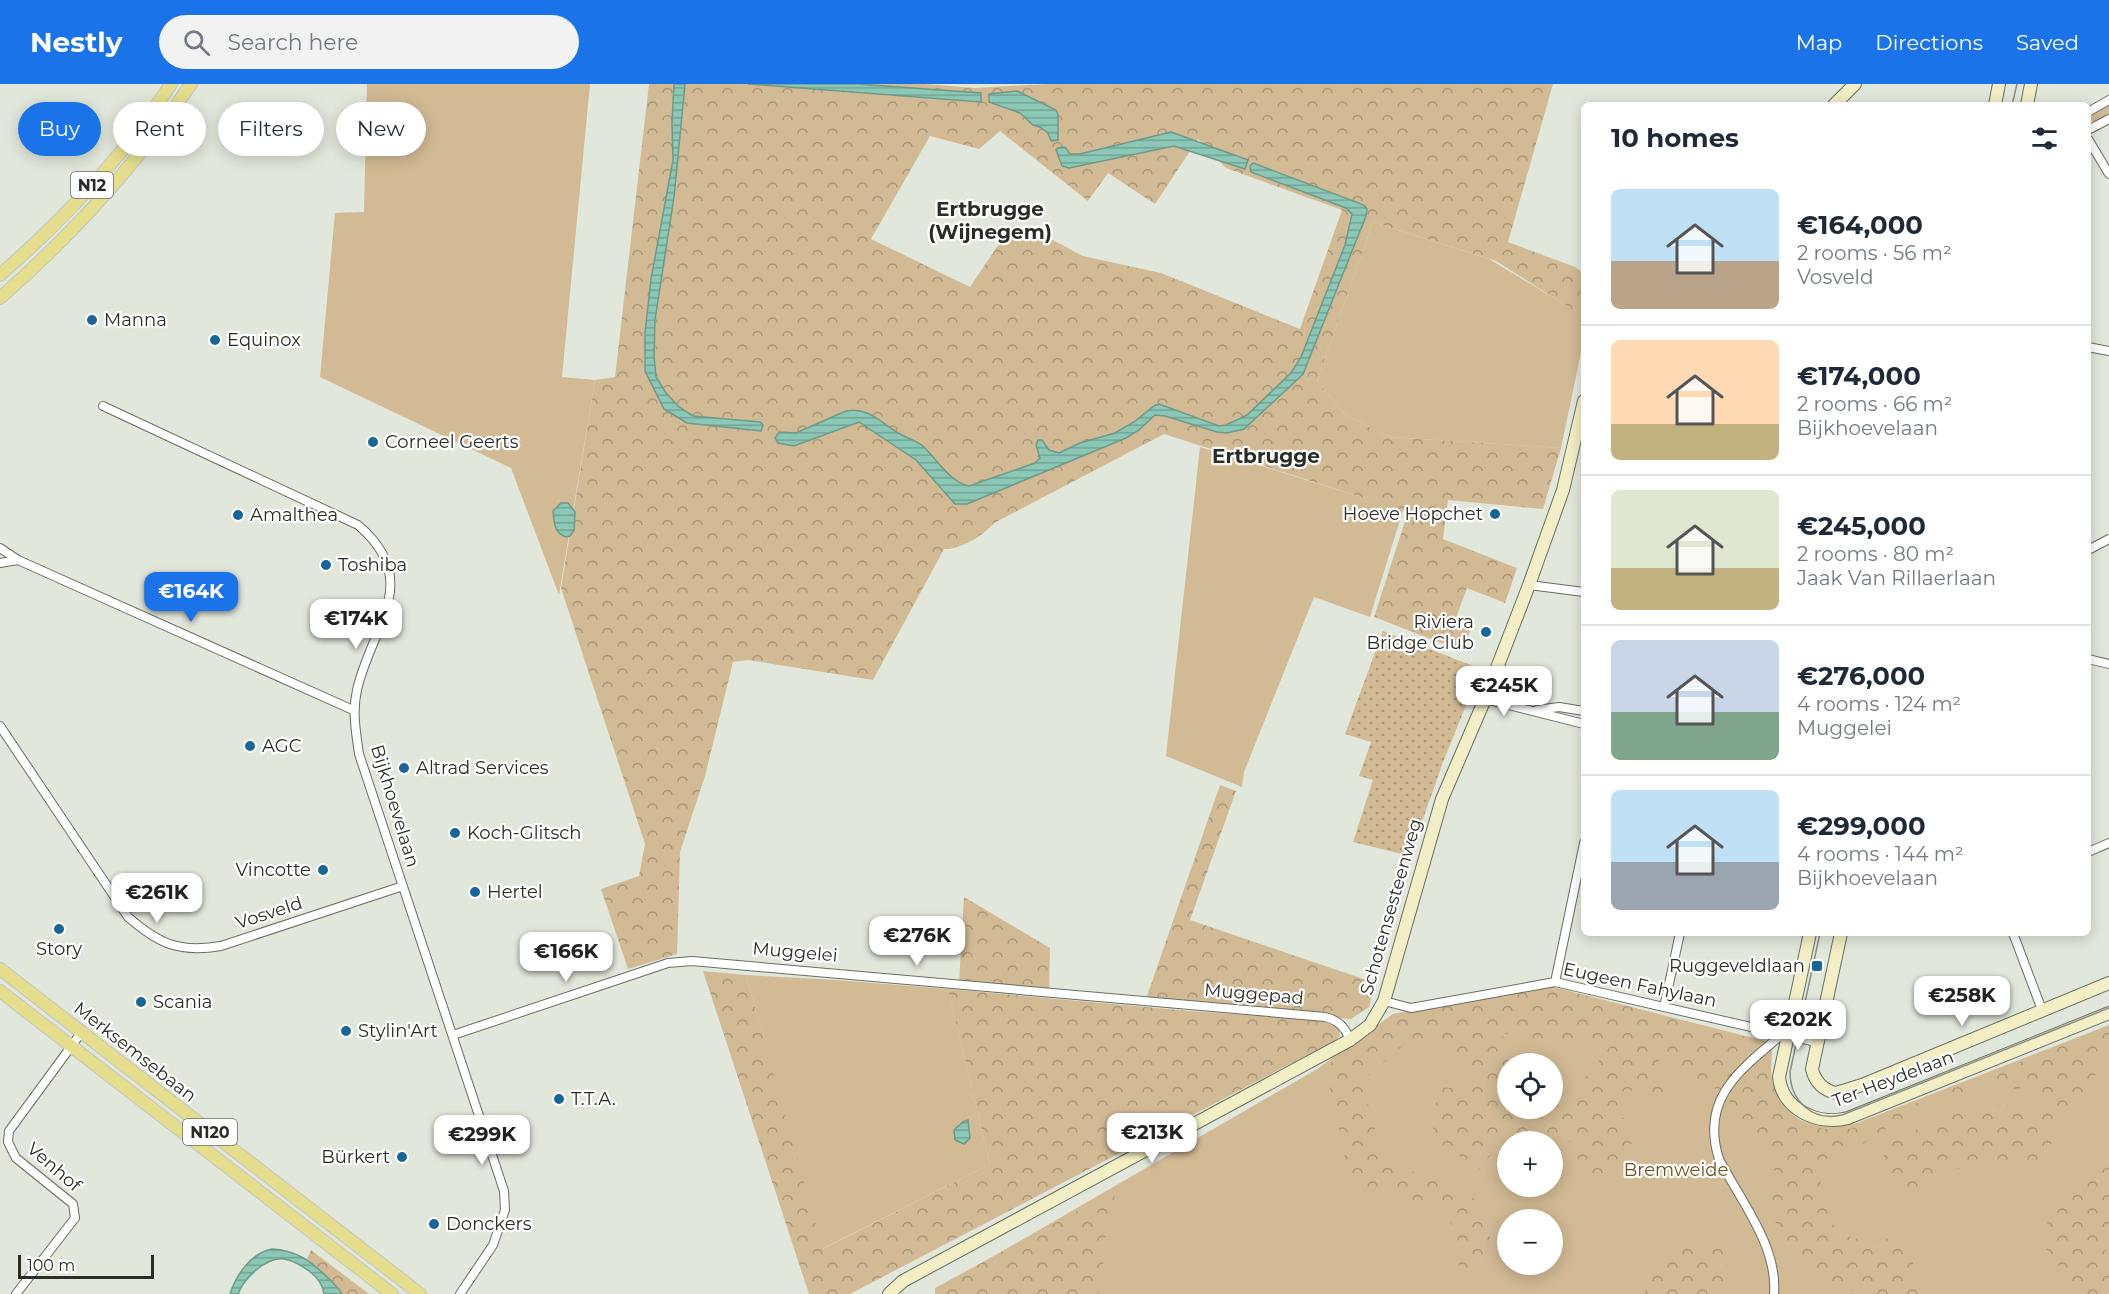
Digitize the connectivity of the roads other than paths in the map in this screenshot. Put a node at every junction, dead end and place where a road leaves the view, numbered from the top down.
1 (171, 84) edge
2 (191, 84) edge
3 (1855, 84) edge
4 (1999, 84) edge
5 (2031, 84) edge
6 (2109, 100) edge
7 (1837, 102) edge
8 (1996, 102) edge
9 (2027, 102) edge
10 (2091, 110) edge
11 (2109, 119) edge
12 (2091, 128) edge
13 (2091, 144) edge
14 (2109, 174) edge
15 (0, 274) edge
16 (0, 298) edge
17 (2091, 348) edge
18 (2109, 351) edge
19 (103, 406) dead end
20 (1581, 414) edge
21 (2109, 539) edge
22 (0, 548) edge
23 (2091, 548) edge
24 (18, 560) junction
25 (0, 563) edge
26 (1529, 585) junction
27 (1581, 592) edge
28 (2091, 660) edge
29 (2109, 664) edge
30 (1485, 699) junction
31 (353, 710) junction
32 (1531, 711) junction
33 (1581, 711) edge
34 (1581, 723) edge
35 (0, 726) edge
36 (2109, 843) edge
37 (2091, 851) edge
38 (1581, 857) edge
39 (403, 886) junction
40 (1679, 936) edge
41 (1809, 936) edge
42 (1840, 936) edge
43 (2014, 936) edge
44 (0, 969) edge
45 (1555, 982) junction
46 (2109, 983) edge
47 (0, 991) edge
48 (1384, 1001) junction
49 (1145, 1002) joint
50 (1664, 1007) junction
51 (2042, 1010) junction
52 (2109, 1013) edge
53 (81, 1033) junction
54 (453, 1035) junction
55 (1784, 1035) junction
56 (1350, 1040) junction
57 (1816, 1042) junction
58 (72, 1046) junction
59 (920, 1273) junction
60 (16, 1294) edge
61 (392, 1294) edge
62 (420, 1294) edge
63 (460, 1294) edge
64 (889, 1294) edge
65 (901, 1294) edge
66 (1774, 1294) edge

1 - 15 main road, N12
2 - 16 main road, N12
3 - 7 street
4 - 8 street
5 - 9 street
6 - 10 street
11 - 12 street
13 - 14 street
17 - 18 street
19 - 31 street, Bijkhoevelaan
20 - 26 street, Schotensesteenweg
21 - 23 street
22 - 24 street
24 - 25 street
24 - 31 street
26 - 27 street
26 - 30 street, Schotensesteenweg
28 - 29 street
30 - 32 street
30 - 48 street, Schotensesteenweg
31 - 39 street, Bijkhoevelaan
32 - 33 street
32 - 34 street
35 - 39 street, Vosveld
36 - 37 street
38 - 45 street
39 - 54 street, Bijkhoevelaan
40 - 50 street
41 - 55 street
42 - 57 street
43 - 51 street
44 - 53 main road, Merksemsebaan / N120
45 - 48 street, Eugeen Fahylaan
45 - 50 street, Eugeen Fahylaan
46 - 51 street, Ter Heydelaan
47 - 58 main road, Merksemsebaan / N120
48 - 56 street, Schotensesteenweg
49 - 54 street, Muggelei
49 - 56 street, Muggepad
50 - 55 street, Eugeen Fahylaan
51 - 57 street, Ter Heydelaan
52 - 55 street, Ter Heydelaan
53 - 58 street, Venhof
53 - 62 main road, Merksemsebaan / N120
54 - 63 street, Bijkhoevelaan
55 - 57 street, Eugeen Fahylaan
55 - 66 street
56 - 59 street, Schotensesteenweg
58 - 60 street, Venhof
58 - 61 main road, Merksemsebaan / N120
59 - 64 street, Schotensesteenweg
59 - 65 street

